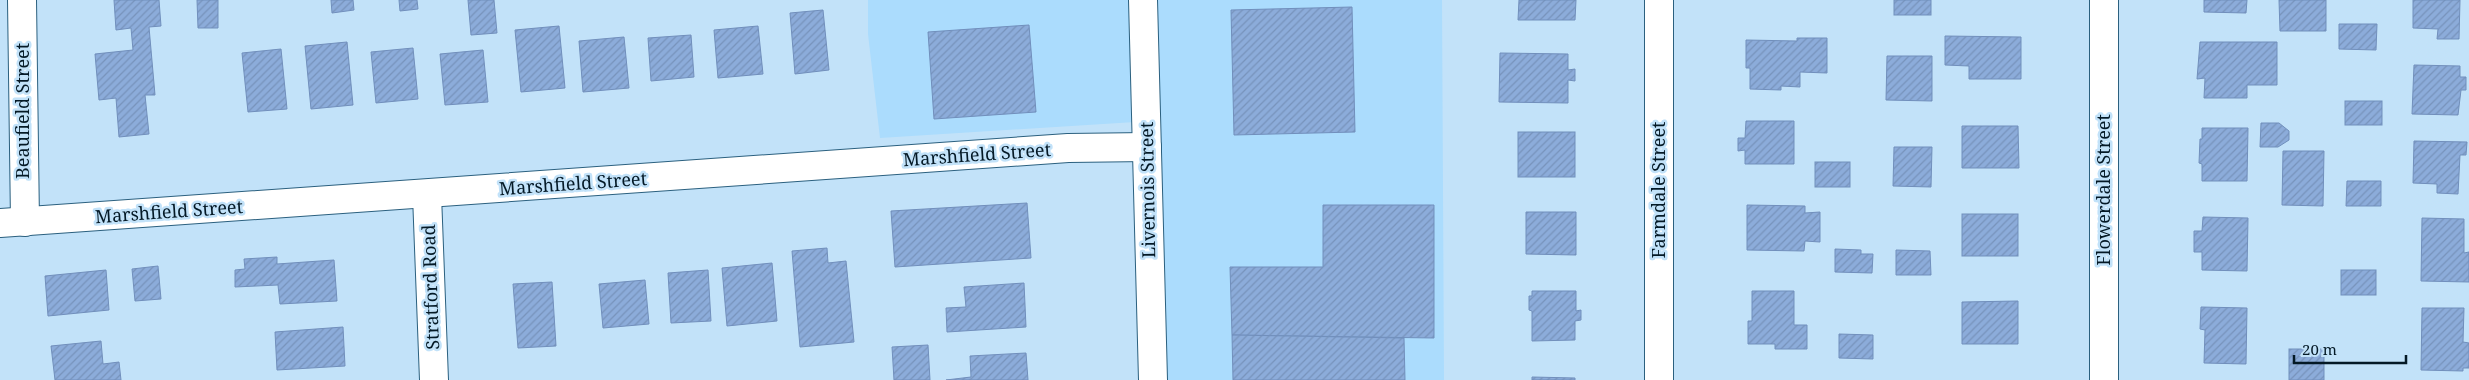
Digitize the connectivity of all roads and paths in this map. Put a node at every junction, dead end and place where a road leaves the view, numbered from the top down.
1 (22, 0) edge
2 (1143, 0) edge
3 (1660, 0) edge
4 (2104, 0) edge
5 (1147, 147) junction
6 (427, 195) junction
7 (12, 223) edge
8 (434, 380) edge
9 (1153, 380) edge
10 (1659, 380) edge
11 (2104, 380) edge

1 - 7 street, Beaufield Street
2 - 5 street, Livernois Street
3 - 10 street, Farmdale Street
4 - 11 street, Flowerdale Street
5 - 6 street, Marshfield Street
5 - 9 street, Livernois Street
6 - 7 street, Marshfield Street
6 - 8 street, Stratford Road

